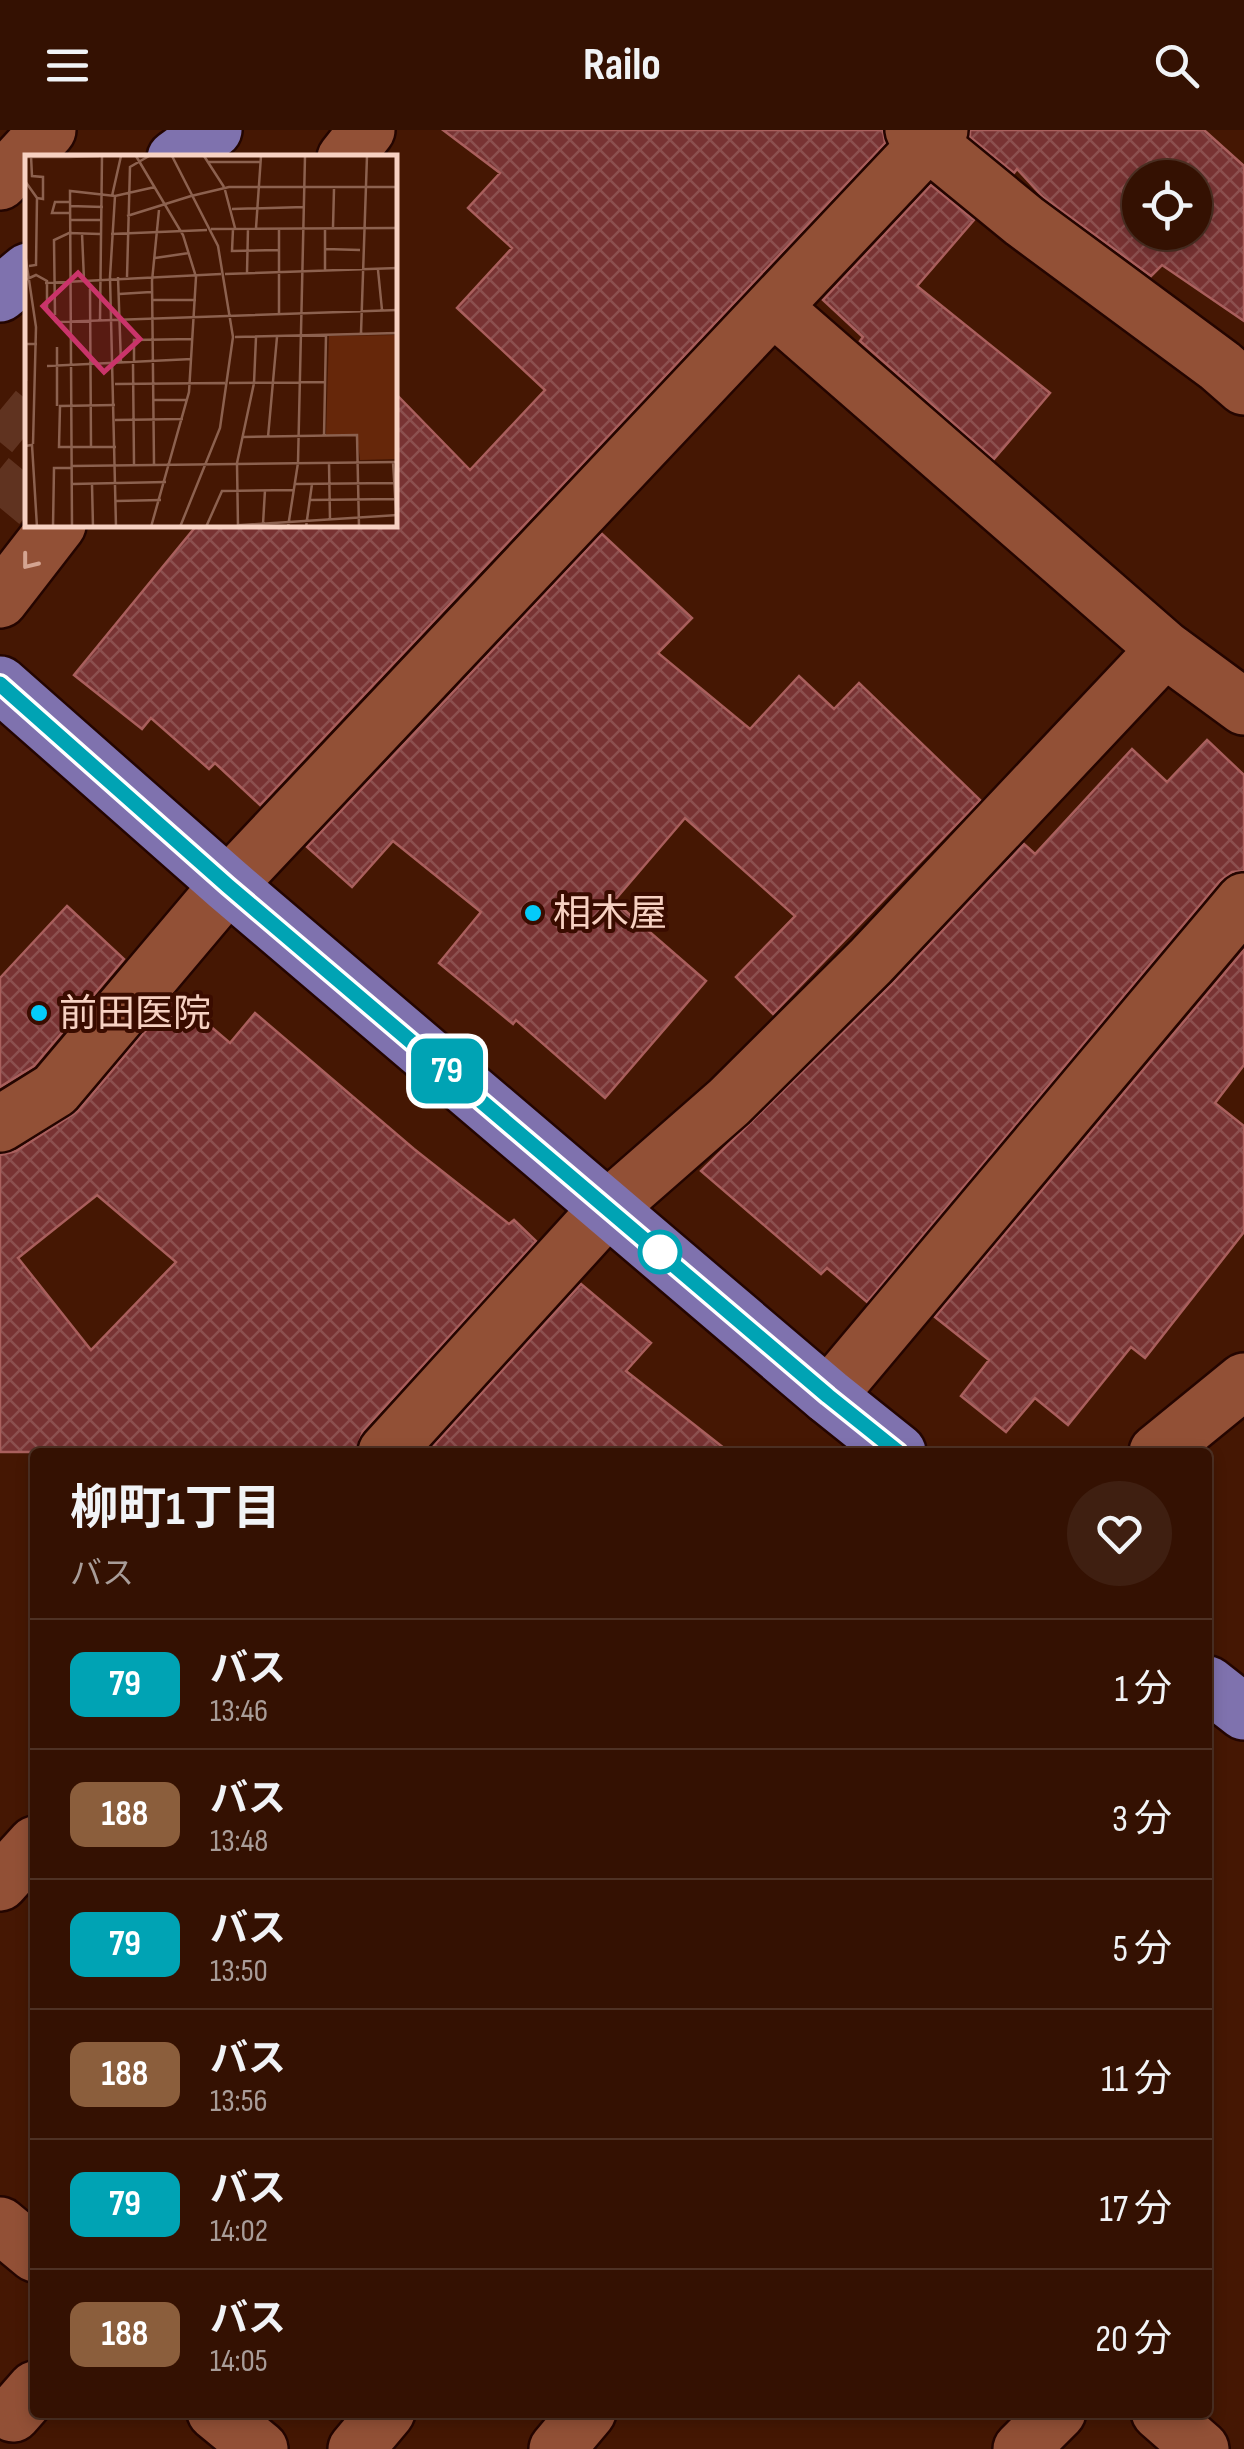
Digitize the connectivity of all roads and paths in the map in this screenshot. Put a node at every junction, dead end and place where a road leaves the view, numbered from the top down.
1 (48, 130) edge
2 (214, 130) edge
3 (367, 130) edge
4 (927, 134) edge
5 (178, 155) edge
6 (347, 155) edge
7 (0, 182) edge
8 (25, 273) edge
9 (0, 294) edge
10 (774, 308) junction
11 (1236, 363) edge
12 (56, 528) edge
13 (0, 600) edge
14 (1165, 649) junction
15 (0, 684) edge
16 (1244, 707) edge
17 (228, 886) junction
18 (1244, 902) edge
19 (0, 1124) edge
20 (608, 1208) junction
21 (1244, 1381) edge
22 (828, 1396) junction
23 (390, 1448) edge
24 (893, 1448) edge
25 (1162, 1448) edge
26 (30, 1850) edge
27 (0, 1883) edge
28 (0, 2225) edge
29 (30, 2250) edge
30 (223, 2418) edge
31 (382, 2418) edge
32 (583, 2418) edge
33 (1052, 2418) edge
34 (1166, 2418) edge
35 (260, 2449) edge
36 (356, 2449) edge
37 (557, 2449) edge
38 (1021, 2449) edge
39 (1200, 2449) edge

1 - 7 street
2 - 5 highway
3 - 6 street
4 - 10 street
4 - 11 street
8 - 9 highway
10 - 14 street
10 - 17 street
12 -> 13 street
14 - 16 street
14 - 20 street
15 - 17 highway
17 - 19 street
17 - 20 highway
18 - 22 street
20 - 22 highway
20 - 23 street
21 - 25 street
22 - 24 highway
26 - 27 street
28 - 29 street
30 - 35 street
31 - 36 street
32 - 37 street
33 - 38 street
34 - 39 street

